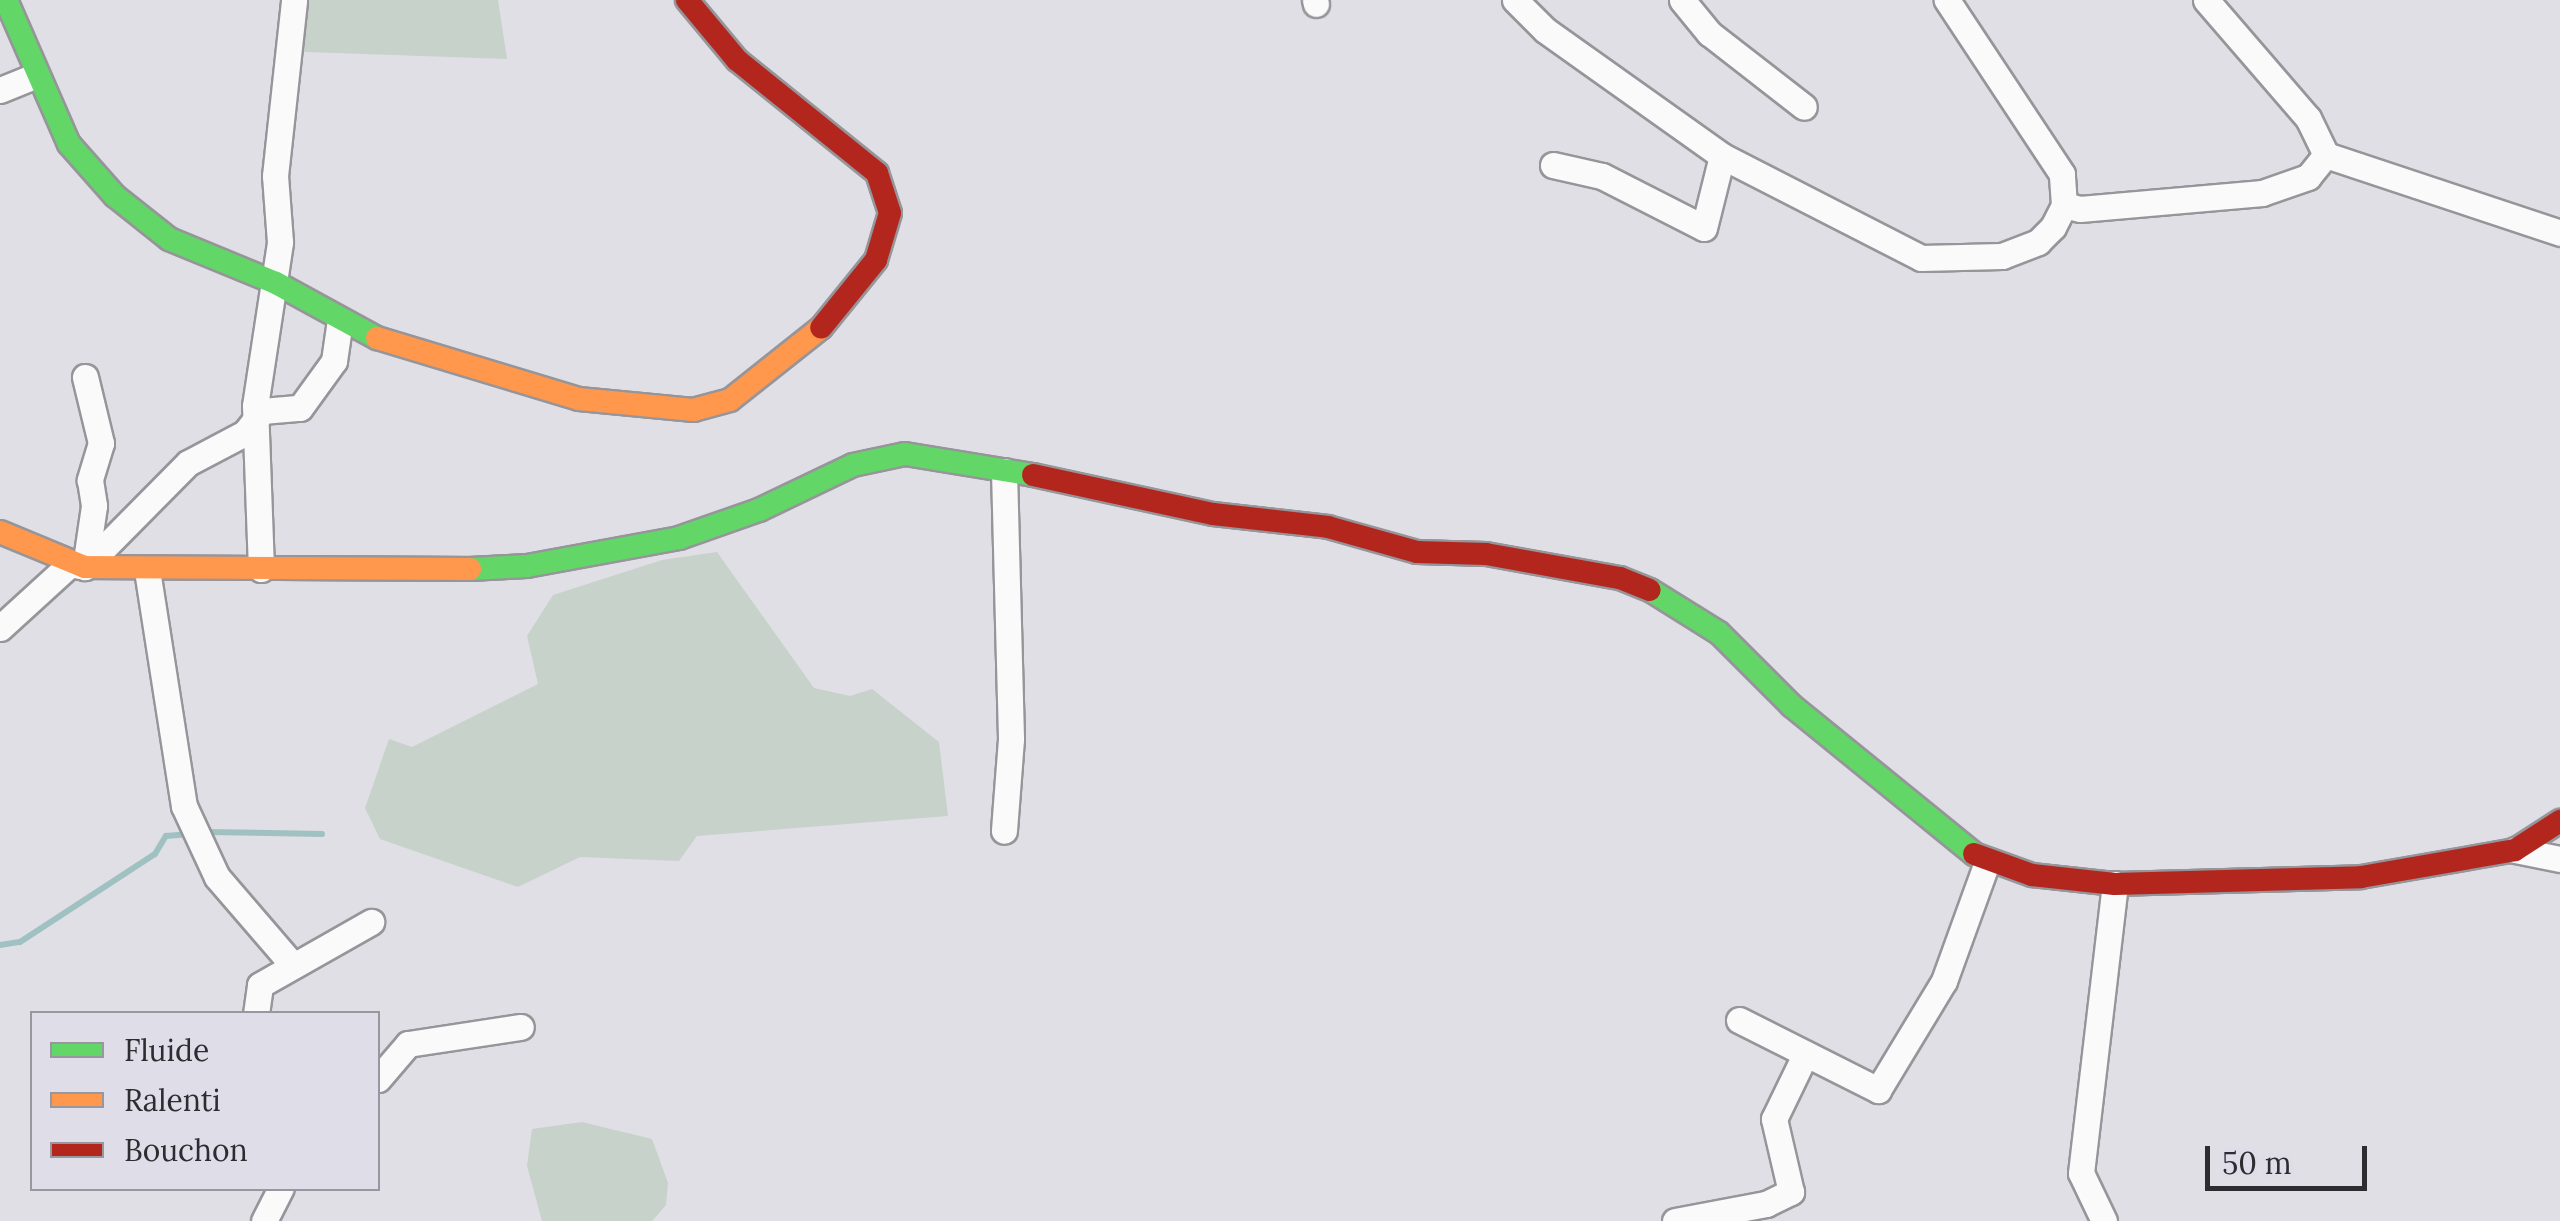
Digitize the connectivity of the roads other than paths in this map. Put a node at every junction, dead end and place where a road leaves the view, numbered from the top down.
1 (6, 0) edge
2 (294, 0) edge
3 (687, 0) edge
4 (1515, 0) edge
5 (1682, 0) edge
6 (1948, 0) edge
7 (2206, 0) edge
8 (36, 76) junction
9 (0, 90) edge
10 (1804, 107) dead end
11 (2326, 154) junction
12 (1722, 156) junction
13 (1552, 165) dead end
14 (2064, 206) junction
15 (2560, 233) edge
16 (276, 283) junction
17 (340, 320) junction
18 (85, 377) dead end
19 (255, 424) junction
20 (1004, 471) junction
21 (0, 532) edge
22 (85, 567) junction
23 (262, 569) junction
24 (147, 570) junction
25 (0, 628) edge
26 (2560, 822) edge
27 (1004, 831) dead end
28 (2515, 850) junction
29 (2560, 859) edge
30 (1987, 862) junction
31 (2115, 884) junction
32 (371, 922) dead end
33 (290, 963) junction
34 (256, 1011) edge
35 (1739, 1020) dead end
36 (521, 1027) dead end
37 (1805, 1055) junction
38 (380, 1077) edge
39 (280, 1191) edge
40 (264, 1221) edge
41 (1674, 1221) edge
42 (2104, 1221) edge

1 - 8 street
2 - 16 street
3 - 17 street
4 - 12 street
5 - 10 street
6 - 14 street
7 - 11 street
8 - 9 street
8 - 16 street
11 - 14 street
11 - 15 street
12 - 13 street
12 - 14 street
16 - 17 street
16 - 19 street
17 - 19 street
18 - 22 street
19 - 22 street
19 - 23 street
20 - 23 street
20 - 27 street
20 - 30 street
21 - 22 street
22 - 24 street
22 - 25 street
23 - 24 street
24 - 33 street
26 - 28 street
28 - 29 street
28 - 31 street
30 - 31 street
30 - 37 street
31 - 42 street
32 - 33 street
33 - 34 street
35 - 37 street
36 - 38 street
37 - 41 street
39 - 40 street

